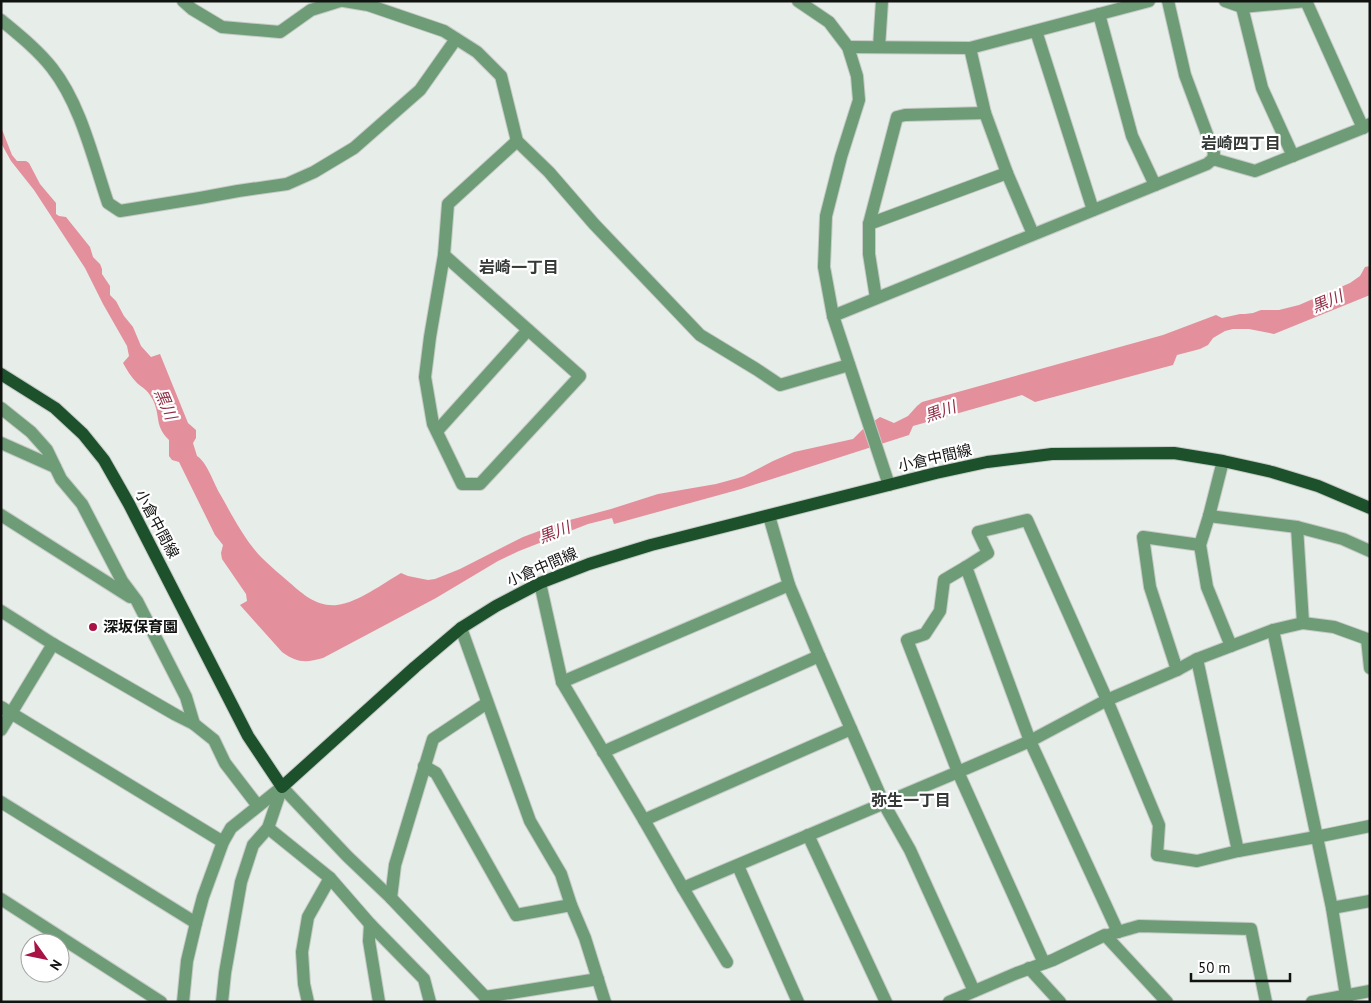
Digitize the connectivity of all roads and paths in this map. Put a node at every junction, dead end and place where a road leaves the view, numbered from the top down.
1 (183, 1) edge
2 (340, 1) edge
3 (344, 1) edge
4 (798, 1) edge
5 (882, 1) edge
6 (1149, 1) edge
7 (1168, 1) edge
8 (1225, 1) edge
9 (1307, 1) edge
10 (369, 3) edge
11 (817, 7) edge
12 (1242, 7) junction
13 (1099, 14) junction
14 (1, 20) edge
15 (1036, 32) junction
16 (456, 39) junction
17 (848, 47) junction
18 (879, 47) junction
19 (970, 48) junction
20 (985, 113) junction
21 (1366, 126) edge
22 (517, 141) junction
23 (1292, 156) junction
24 (1213, 159) junction
25 (1007, 173) junction
26 (1156, 185) junction
27 (1093, 210) junction
28 (869, 224) junction
29 (1033, 234) junction
30 (444, 255) junction
31 (876, 298) junction
32 (833, 316) junction
33 (528, 330) junction
34 (849, 365) junction
35 (1, 374) edge
36 (1, 408) edge
37 (437, 431) junction
38 (1, 443) edge
39 (1223, 461) junction
40 (55, 467) junction
41 (890, 486) junction
42 (1370, 508) edge
43 (1, 515) edge
44 (769, 516) junction
45 (1209, 516) junction
46 (1297, 527) junction
47 (1200, 544) junction
48 (1370, 551) edge
49 (966, 567) junction
50 (540, 583) junction
51 (789, 585) junction
52 (137, 601) junction
53 (1, 611) edge
54 (1303, 622) junction
55 (461, 628) junction
56 (1273, 630) junction
57 (1368, 640) edge
58 (53, 644) junction
59 (1231, 646) junction
60 (819, 656) junction
61 (1197, 660) junction
62 (1370, 668) edge
63 (1177, 670) junction
64 (562, 682) junction
65 (1106, 700) junction
66 (487, 703) junction
67 (6, 710) edge
68 (194, 724) junction
69 (852, 729) junction
70 (1, 730) edge
71 (1030, 741) junction
72 (603, 752) junction
73 (424, 766) junction
74 (958, 772) junction
75 (282, 787) junction
76 (1, 802) edge
77 (884, 804) junction
78 (258, 806) junction
79 (644, 820) junction
80 (1370, 826) edge
81 (268, 828) junction
82 (808, 835) junction
83 (1316, 837) junction
84 (223, 842) junction
85 (1238, 851) junction
86 (738, 866) junction
87 (330, 878) junction
88 (682, 888) junction
89 (391, 898) junction
90 (1, 899) edge
91 (1370, 901) edge
92 (571, 905) junction
93 (1332, 908) junction
94 (196, 923) junction
95 (370, 924) junction
96 (1118, 932) junction
97 (1105, 935) junction
98 (727, 962) dead end
99 (1044, 963) junction
100 (1030, 968) junction
101 (598, 980) junction
102 (1370, 990) edge
103 (974, 991) junction
104 (1346, 998) edge
105 (488, 1000) edge
106 (955, 1001) edge
107 (161, 1002) edge
108 (183, 1002) edge
109 (222, 1002) edge
110 (308, 1002) edge
111 (379, 1002) edge
112 (430, 1002) edge
113 (605, 1002) edge
114 (798, 1002) edge
115 (886, 1002) edge
116 (1060, 1002) edge
117 (1168, 1002) edge
118 (1266, 1002) edge
119 (1312, 1002) edge

1 - 2 street
3 - 10 street
4 - 11 street
5 - 18 street
6 - 13 street
7 - 24 street
8 - 12 street
9 - 12 street
9 - 21 street
10 - 16 street
11 - 17 street
12 - 23 street
13 - 15 street
13 - 26 street
14 - 16 street
15 - 19 street
15 - 27 street
16 - 22 street
17 - 18 street
17 - 32 street
18 - 19 street
19 - 20 street
20 - 25 street
20 - 28 street
21 - 23 street
22 - 30 street
22 - 34 street
23 - 24 street
24 - 26 street
25 - 28 street
25 - 29 street
26 - 27 street
27 - 29 street
28 - 31 street
29 - 31 street
30 - 33 street
30 - 37 street
31 - 32 street
32 - 34 street
33 - 37 street
33 - 37 street
34 - 41 street
35 - 75 main road, 小倉中間線
36 - 40 street
38 - 40 street
39 - 41 main road, 小倉中間線
39 - 42 main road, 小倉中間線
39 - 45 street
40 - 52 street
41 - 44 main road, 小倉中間線
43 - 52 street
44 - 50 main road, 小倉中間線
44 - 51 street
45 - 46 street
45 - 47 street
46 - 48 street
46 - 54 street
47 - 59 street
47 - 63 street
49 - 65 street
49 - 71 street
49 - 74 street
50 - 55 main road, 小倉中間線
50 - 64 street
51 - 60 street
51 - 64 street
52 - 68 street
53 - 58 street
54 - 56 street
54 - 57 street
55 - 66 street
55 - 75 main road, 小倉中間線
56 - 59 street
56 - 83 street
57 - 62 street
58 - 67 street
58 - 68 street
59 - 61 street
60 - 69 street
60 - 72 street
61 - 63 street
61 - 85 street
63 - 65 street
64 - 72 street
65 - 71 street
65 - 85 street
66 - 73 street
66 - 92 street
67 - 70 street
67 - 84 street
68 - 78 street
69 - 77 street
69 - 79 street
71 - 74 street
71 - 96 street
72 - 79 street
73 - 89 street
73 - 92 street
74 - 77 street
74 - 99 street
75 - 78 street
75 - 81 street
75 - 89 street
76 - 94 street
77 - 82 street
77 - 103 street
78 - 84 street
79 - 88 street
80 - 83 street
81 - 87 street
81 - 109 street
82 - 86 street
82 - 115 street
83 - 85 street
83 - 93 street
84 - 94 street
86 - 88 street
86 - 114 street
87 - 95 street
87 - 110 street
88 - 98 street
89 - 105 street
90 - 107 street
91 - 93 street
92 - 101 street
93 - 104 street
94 - 108 street
95 - 111 street
95 - 112 street
96 - 97 street
96 - 118 street
97 - 99 street
97 - 117 street
99 - 100 street
100 - 103 street
100 - 116 street
101 - 105 street
101 - 113 street
102 - 104 street
103 - 106 street
104 - 119 street

